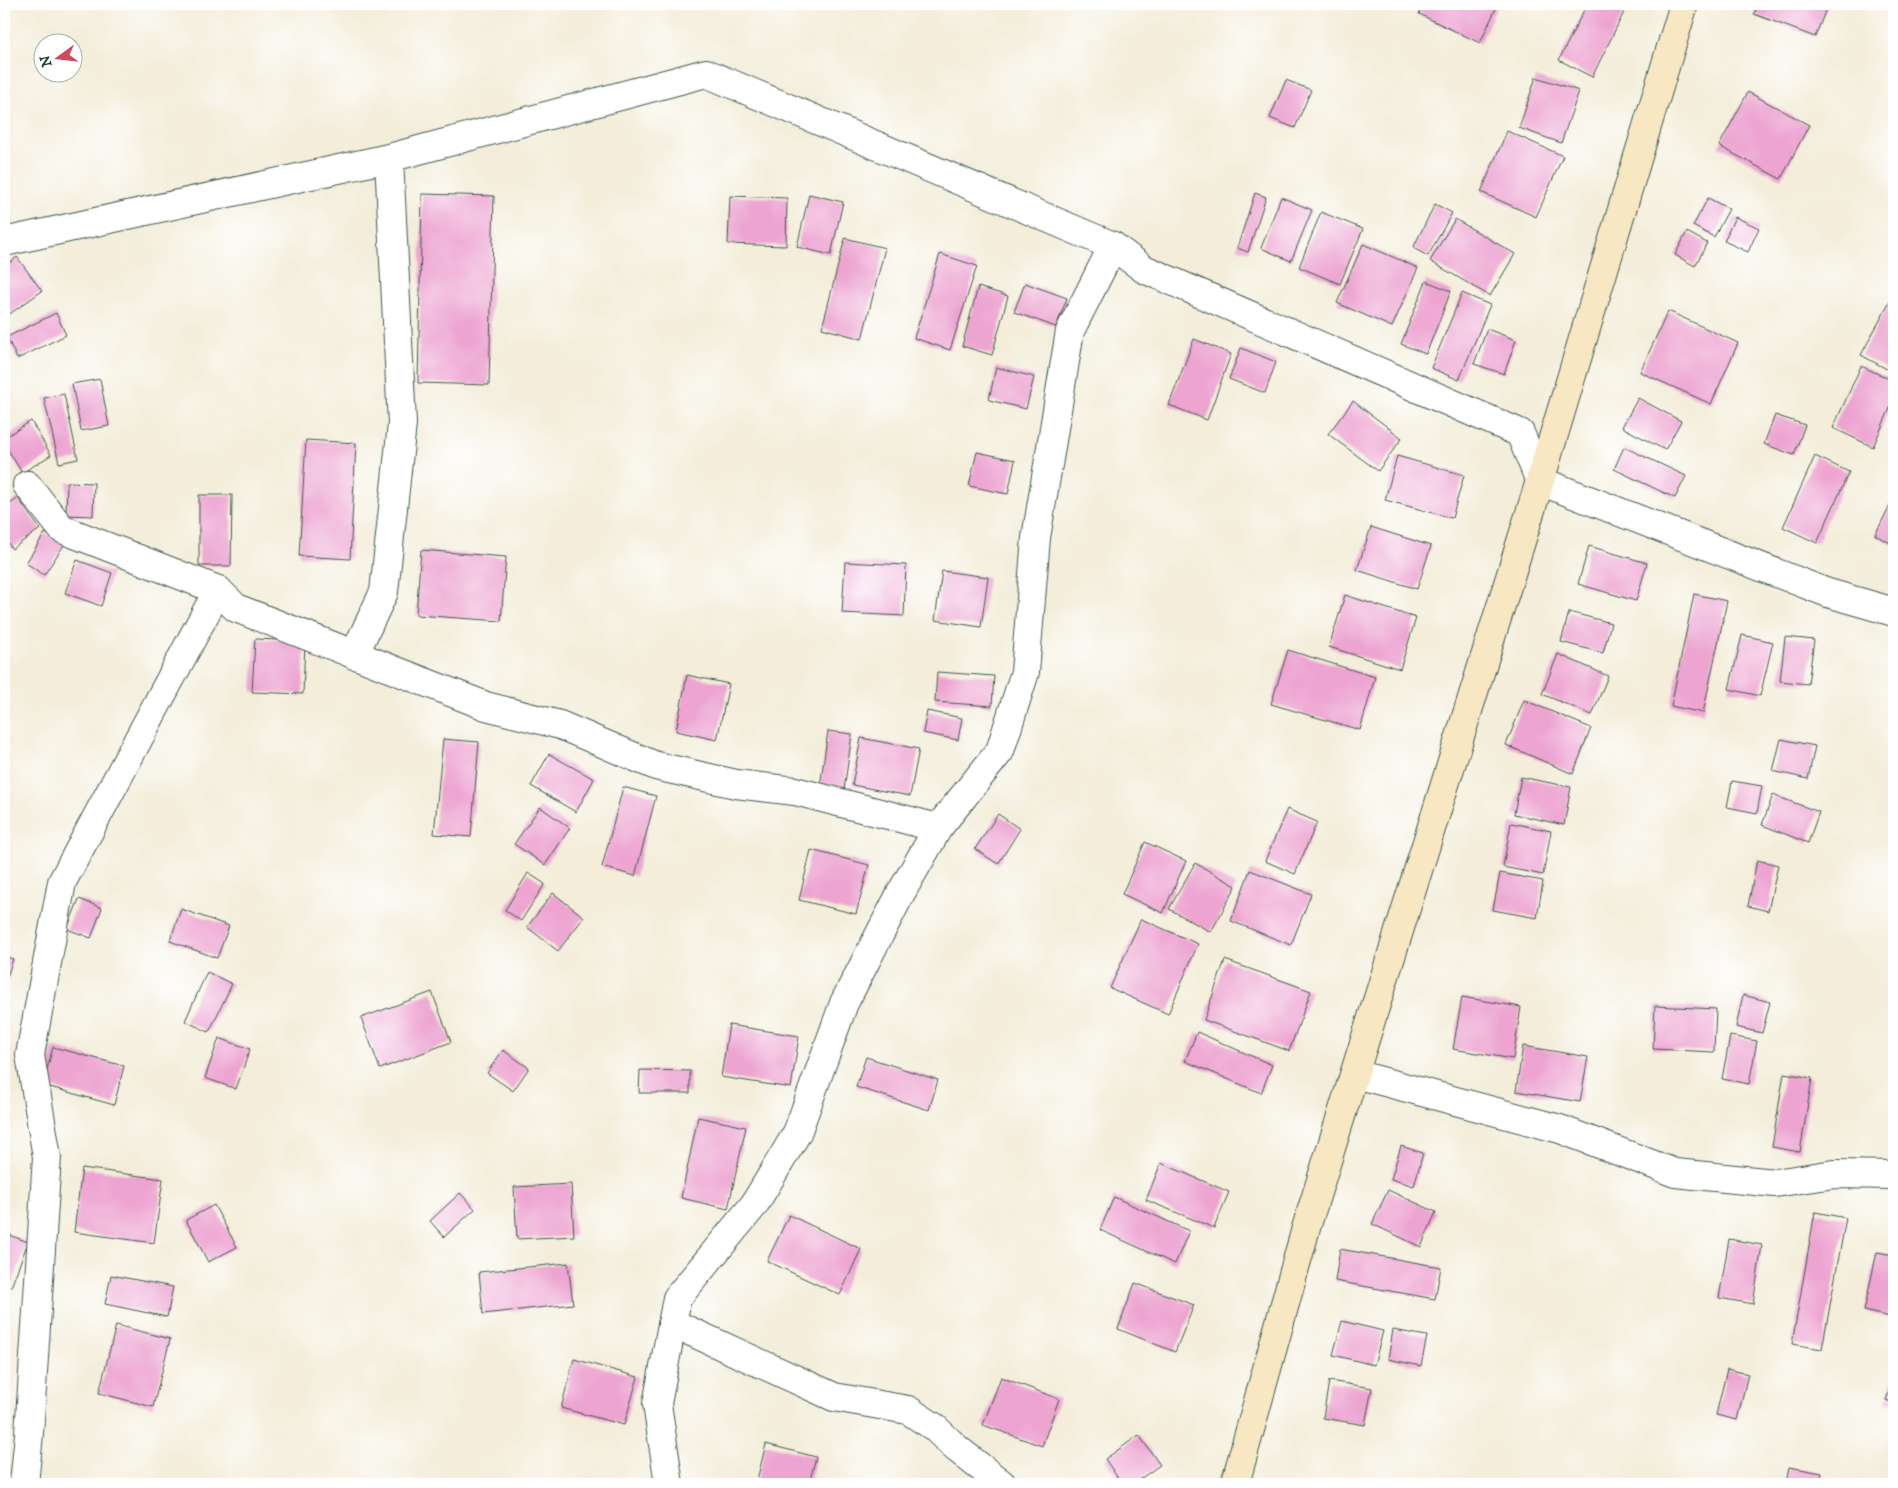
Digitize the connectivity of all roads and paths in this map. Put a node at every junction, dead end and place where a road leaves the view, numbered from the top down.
1 (1684, 4) edge
2 (389, 158) junction
3 (4, 242) edge
4 (1113, 246) junction
5 (1540, 481) junction
6 (27, 485) dead end
7 (218, 590) junction
8 (1894, 612) edge
9 (354, 655) junction
10 (938, 828) junction
11 (1355, 1074) junction
12 (1894, 1175) edge
13 (672, 1323) junction
14 (24, 1484) edge
15 (669, 1484) edge
16 (1002, 1484) edge
17 (1235, 1484) edge

1 - 5 main road
2 - 3 street
2 - 4 street
2 - 9 street
4 - 5 street
4 - 10 street
5 - 8 street
5 - 11 main road
6 - 7 street
7 - 9 street
7 - 14 street
9 - 10 street
10 - 13 street
11 - 12 street
11 - 17 main road
13 - 15 street
13 - 16 street

